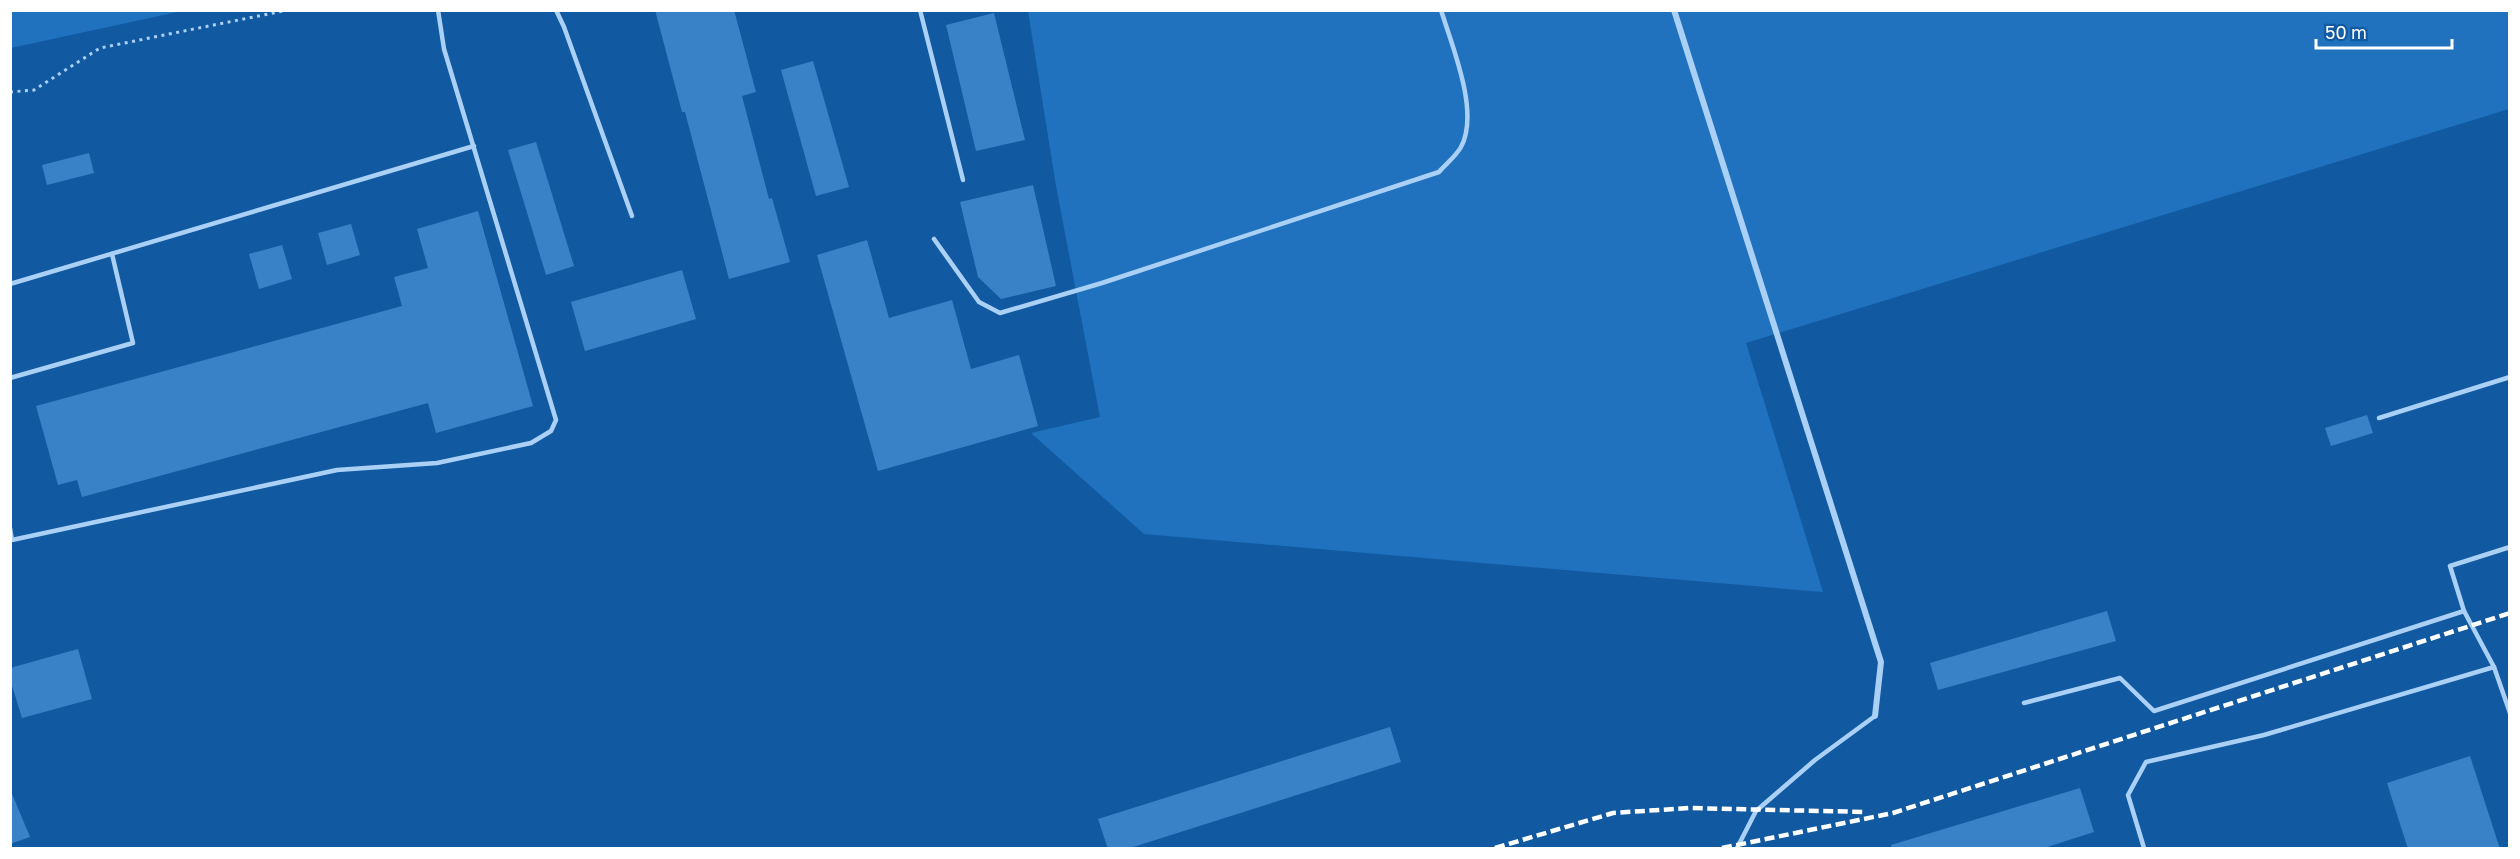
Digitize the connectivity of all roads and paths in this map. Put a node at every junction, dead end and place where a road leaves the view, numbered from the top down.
1 (288, 10) edge
2 (438, 10) edge
3 (556, 10) edge
4 (920, 10) edge
5 (1441, 10) edge
6 (1674, 10) edge
7 (10, 92) edge
8 (474, 146) junction
9 (963, 180) dead end
10 (632, 216) dead end
11 (934, 239) dead end
12 (112, 254) junction
13 (10, 284) edge
14 (2510, 377) edge
15 (10, 378) edge
16 (2379, 418) dead end
17 (10, 528) edge
18 (2510, 547) edge
19 (2464, 611) junction
20 (2494, 667) junction
21 (2024, 703) dead end
22 (2510, 713) edge
23 (1875, 716) joint
24 (1737, 849) edge
25 (2144, 849) edge

1 - 7 path
2 - 8 lane
3 - 10 lane
4 - 9 lane
5 - 11 lane
6 - 23 street
8 - 12 lane
8 - 17 lane
12 - 13 lane
12 - 15 lane
14 - 16 lane
18 - 19 lane
19 - 20 lane
19 - 21 lane
20 - 22 lane
20 - 25 lane
23 - 24 lane

